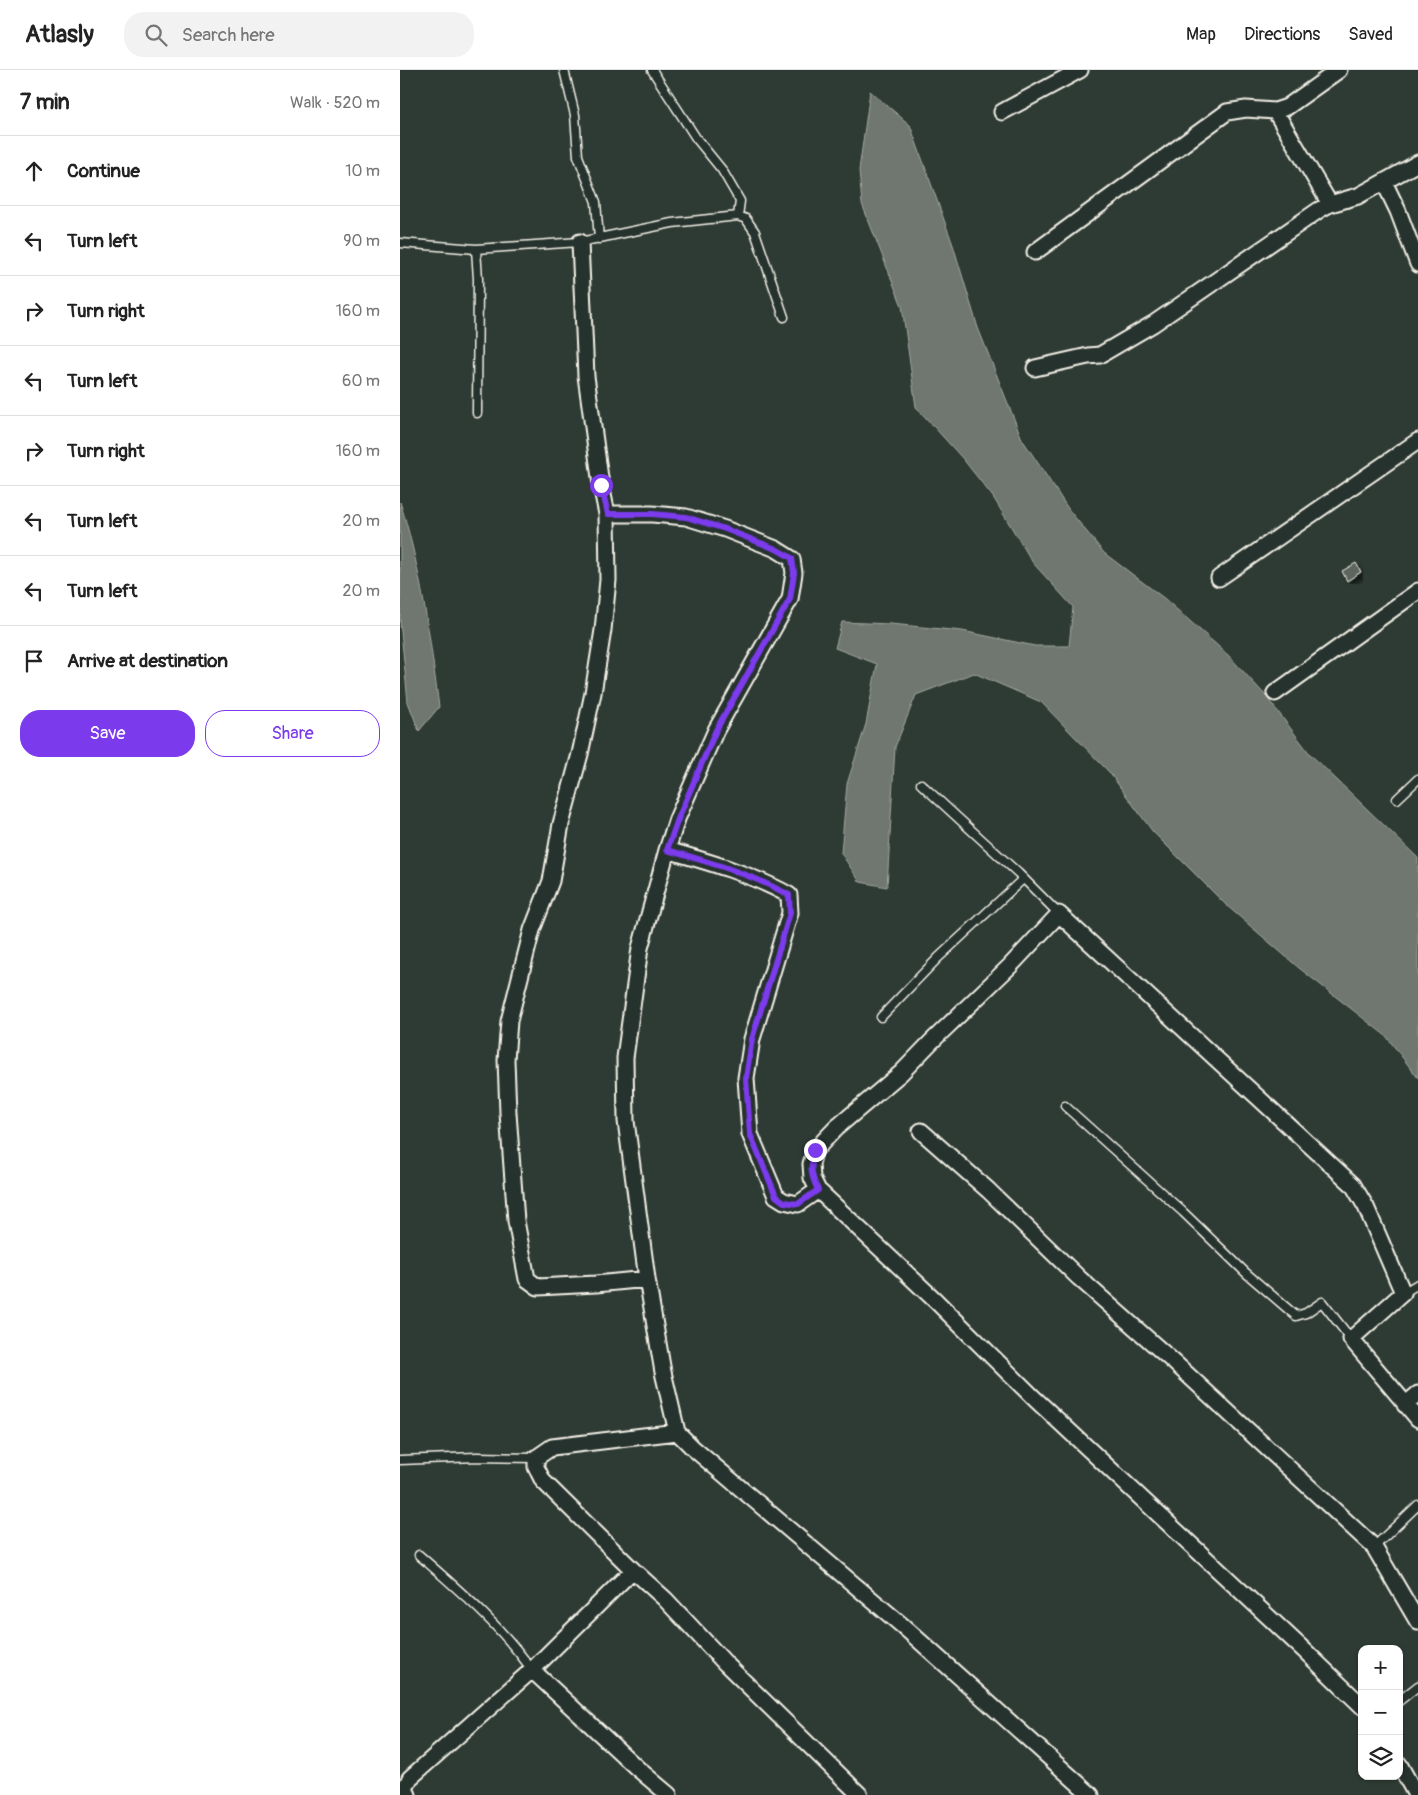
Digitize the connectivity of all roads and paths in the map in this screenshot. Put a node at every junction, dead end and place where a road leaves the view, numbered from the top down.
1 (564, 70) edge
2 (652, 70) edge
3 (1080, 70) edge
4 (1339, 70) edge
5 (1002, 112) dead end
6 (1275, 112) junction
7 (1418, 164) edge
8 (1384, 182) junction
9 (1330, 204) junction
10 (738, 216) junction
11 (599, 239) junction
12 (580, 242) junction
13 (400, 243) edge
14 (476, 249) junction
15 (1035, 252) dead end
16 (1418, 264) edge
17 (784, 317) dead end
18 (1035, 368) dead end
19 (476, 414) dead end
20 (1418, 441) edge
21 (608, 514) junction
22 (1219, 578) dead end
23 (1418, 591) edge
24 (1275, 693) dead end
25 (1418, 779) edge
26 (920, 784) dead end
27 (1397, 799) dead end
28 (667, 850) junction
29 (1023, 878) junction
30 (1059, 914) junction
31 (881, 1017) dead end
32 (1065, 1106) dead end
33 (920, 1131) dead end
34 (818, 1190) junction
35 (647, 1279) junction
36 (1418, 1284) edge
37 (1403, 1292) junction
38 (1351, 1339) junction
39 (1418, 1394) edge
40 (1405, 1405) junction
41 (1418, 1419) edge
42 (677, 1432) junction
43 (536, 1458) junction
44 (400, 1460) edge
45 (1418, 1505) edge
46 (1374, 1547) junction
47 (419, 1555) dead end
48 (633, 1570) junction
49 (1418, 1622) edge
50 (532, 1670) junction
51 (1418, 1686) edge
52 (1403, 1698) edge
53 (1358, 1702) edge
54 (1403, 1771) edge
55 (404, 1791) edge
56 (669, 1795) edge
57 (860, 1795) edge
58 (1092, 1795) edge
59 (1416, 1795) edge

1 - 11 lane
2 - 10 lane
3 - 5 street
4 - 6 street
6 - 9 street
6 - 15 street
7 - 8 street
8 - 9 street
8 - 16 street
9 - 18 street
10 - 11 lane
10 - 17 lane
11 - 12 lane
12 - 14 lane
12 - 21 street
13 - 14 lane
14 - 19 lane
20 - 22 street
21 - 28 street
21 - 35 street
23 - 24 street
25 - 27 lane
26 - 29 lane
28 - 34 street
28 - 35 street
29 - 30 lane
29 - 31 lane
30 - 34 street
30 - 37 street
32 - 38 lane
33 - 46 street
34 - 53 street
35 - 42 street
36 - 37 lane
37 - 38 street
38 - 40 street
39 - 40 street
40 - 41 street
42 - 43 street
42 - 58 street
43 - 44 lane
43 - 48 street
45 - 46 lane
46 - 49 street
47 - 50 lane
48 - 50 street
48 - 57 street
50 - 55 street
50 - 56 street
51 - 52 lane
54 - 59 street

